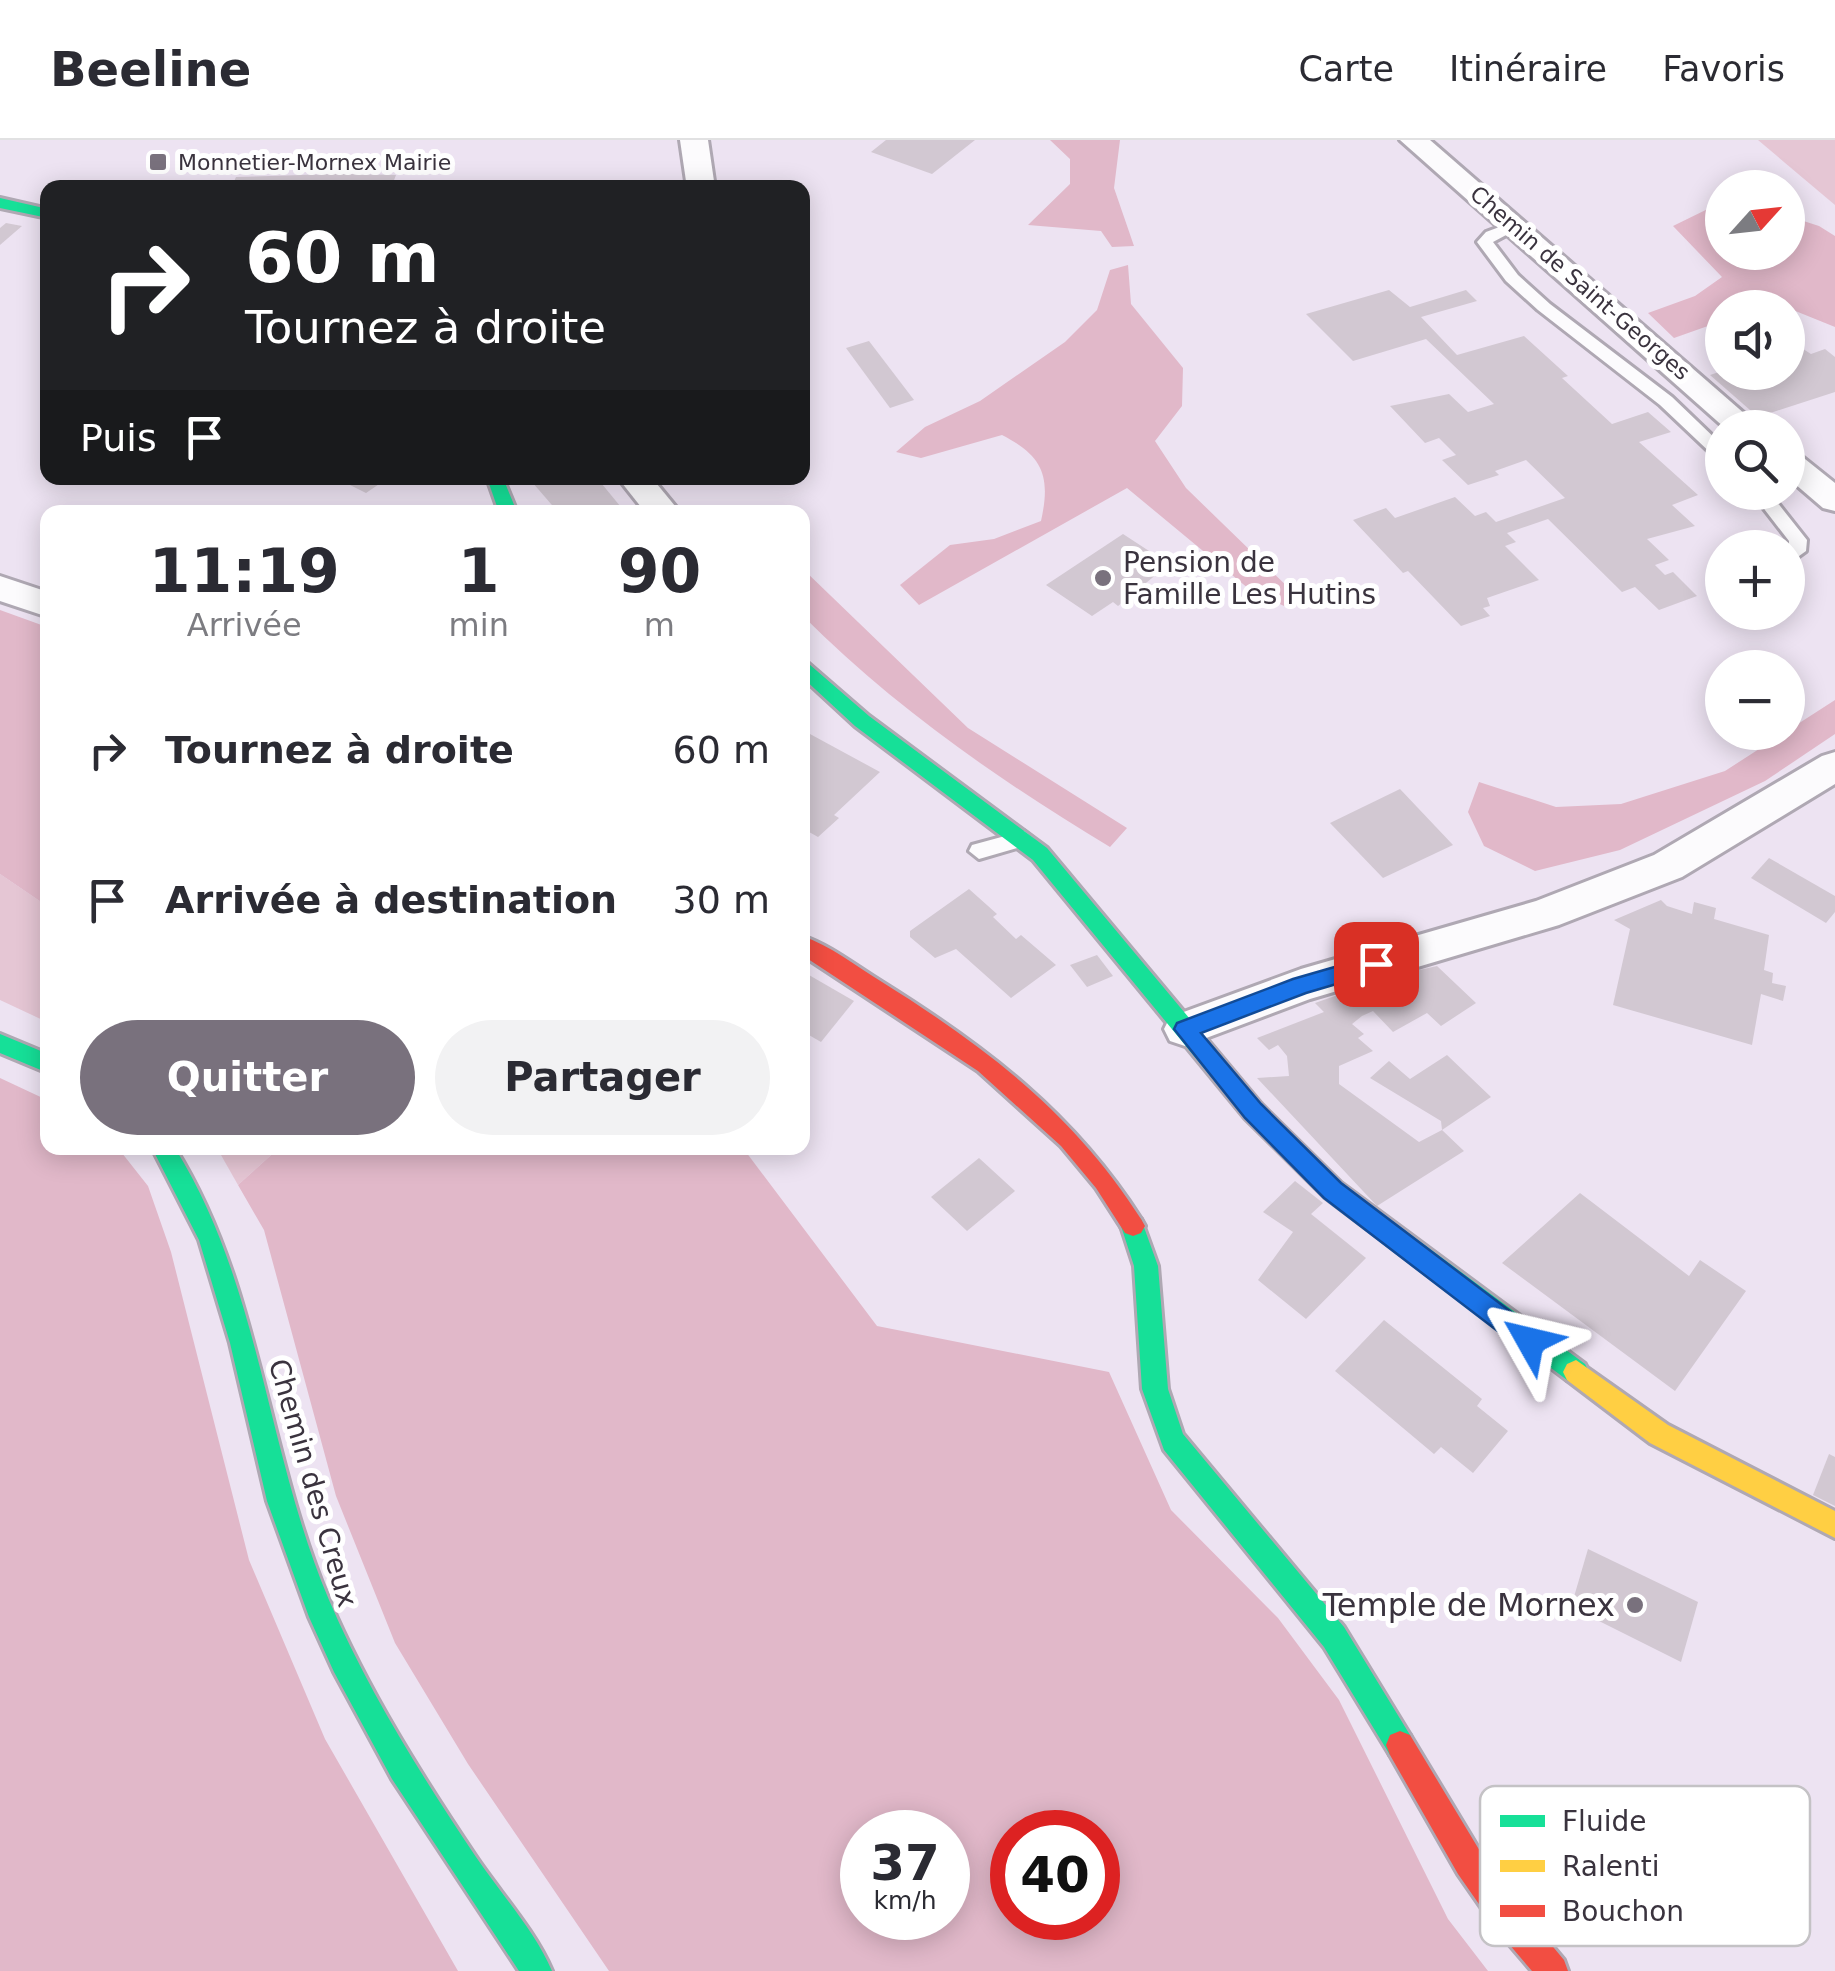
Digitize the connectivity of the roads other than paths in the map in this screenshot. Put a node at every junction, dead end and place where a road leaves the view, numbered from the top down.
1 (694, 140) edge
2 (1414, 140) edge
3 (700, 180) edge
4 (0, 203) edge
5 (40, 212) edge
6 (1515, 226) junction
7 (1725, 410) edge
8 (1705, 438) edge
9 (1805, 476) edge
10 (640, 485) edge
11 (1835, 500) edge
12 (657, 505) edge
13 (1774, 510) edge
14 (1790, 530) edge
15 (0, 588) edge
16 (40, 602) edge
17 (810, 672) edge
18 (1835, 766) edge
19 (1024, 839) junction
20 (979, 851) dead end
21 (810, 949) edge
22 (1185, 1029) junction
23 (0, 1044) edge
24 (40, 1061) edge
25 (168, 1155) edge
26 (1835, 1524) edge
27 (1480, 1888) edge
28 (1525, 1946) edge
29 (537, 1971) edge
30 (1554, 1971) edge

1 - 3 street
2 - 6 street, Chemin de Saint-Georges
4 - 5 street
6 - 7 street, Chemin de Saint-Georges
6 - 8 lane
9 - 11 street
10 - 12 street
13 - 14 lane
15 - 16 street
17 - 19 street
18 - 22 street
19 - 20 lane
19 - 22 street
21 - 27 street
22 - 26 street
23 - 24 street
25 - 29 street, Chemin des Creux
28 - 30 street

